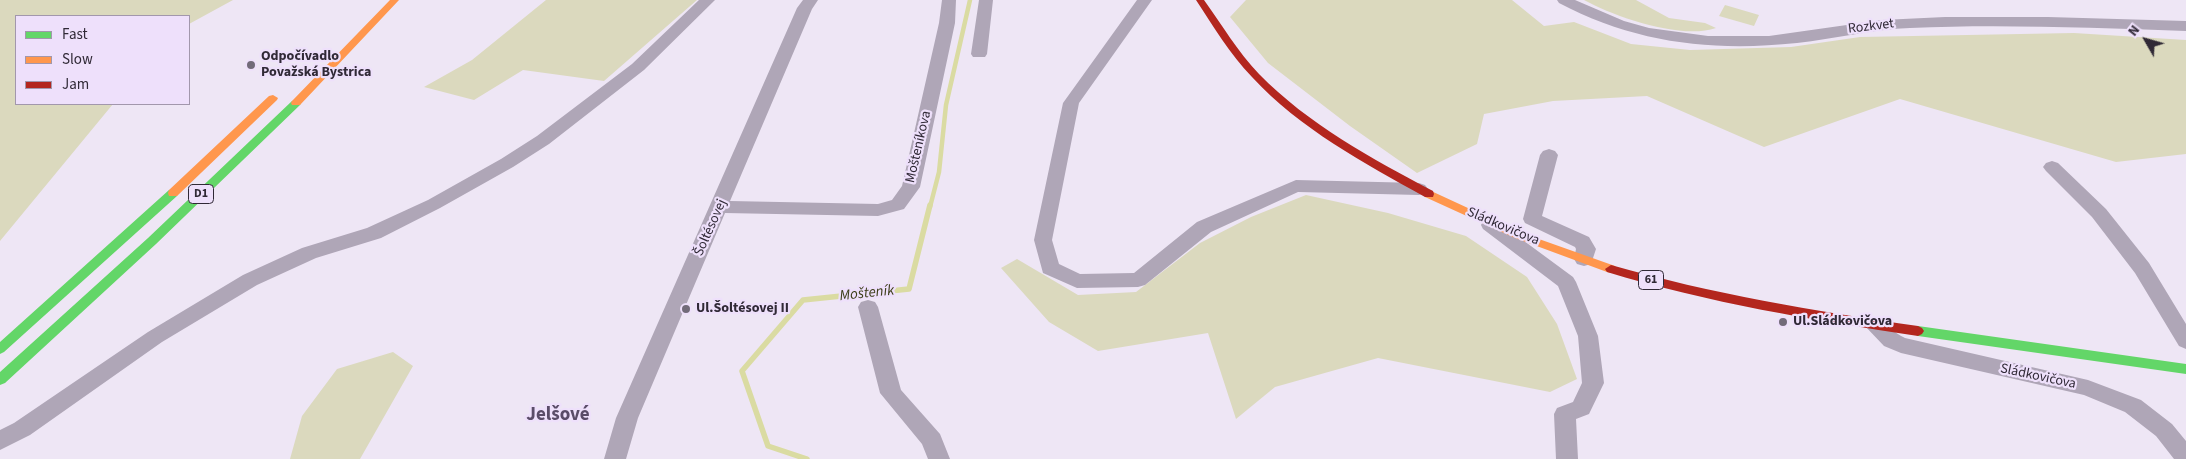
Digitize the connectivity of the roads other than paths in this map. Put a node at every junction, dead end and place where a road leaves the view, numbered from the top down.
1 (395, 0) edge
2 (708, 0) edge
3 (811, 0) edge
4 (949, 0) edge
5 (986, 0) edge
6 (1145, 0) edge
7 (1200, 0) edge
8 (1564, 0) edge
9 (2186, 26) edge
10 (979, 54) dead end
11 (284, 88) dead end
12 (1549, 155) dead end
13 (2052, 167) dead end
14 (1419, 189) junction
15 (720, 207) junction
16 (1485, 221) junction
17 (1584, 259) junction
18 (868, 307) dead end
19 (1874, 325) junction
20 (2186, 341) edge
21 (0, 350) edge
22 (2186, 369) edge
23 (0, 380) edge
24 (0, 441) edge
25 (2186, 458) edge
26 (615, 459) edge
27 (939, 459) edge
28 (1567, 459) edge

1 - 23 main road, D1
2 - 24 street
3 - 15 street, Šoltésovej
4 - 15 street, Mošteníkova
5 - 10 street
6 - 14 street
7 - 14 main road, Sládkovičova / 61
8 - 9 street, Rozkvet
11 - 21 main road, D1
12 - 17 street
13 - 20 street
14 - 16 main road, Sládkovičova / 61
15 - 26 street, Šoltésovej
16 - 17 main road, Sládkovičova / 61
16 - 28 street
17 - 19 main road, Sládkovičova / 61
18 - 27 street
19 - 22 main road, Sládkovičova / 61
19 - 25 street, Sládkovičova

